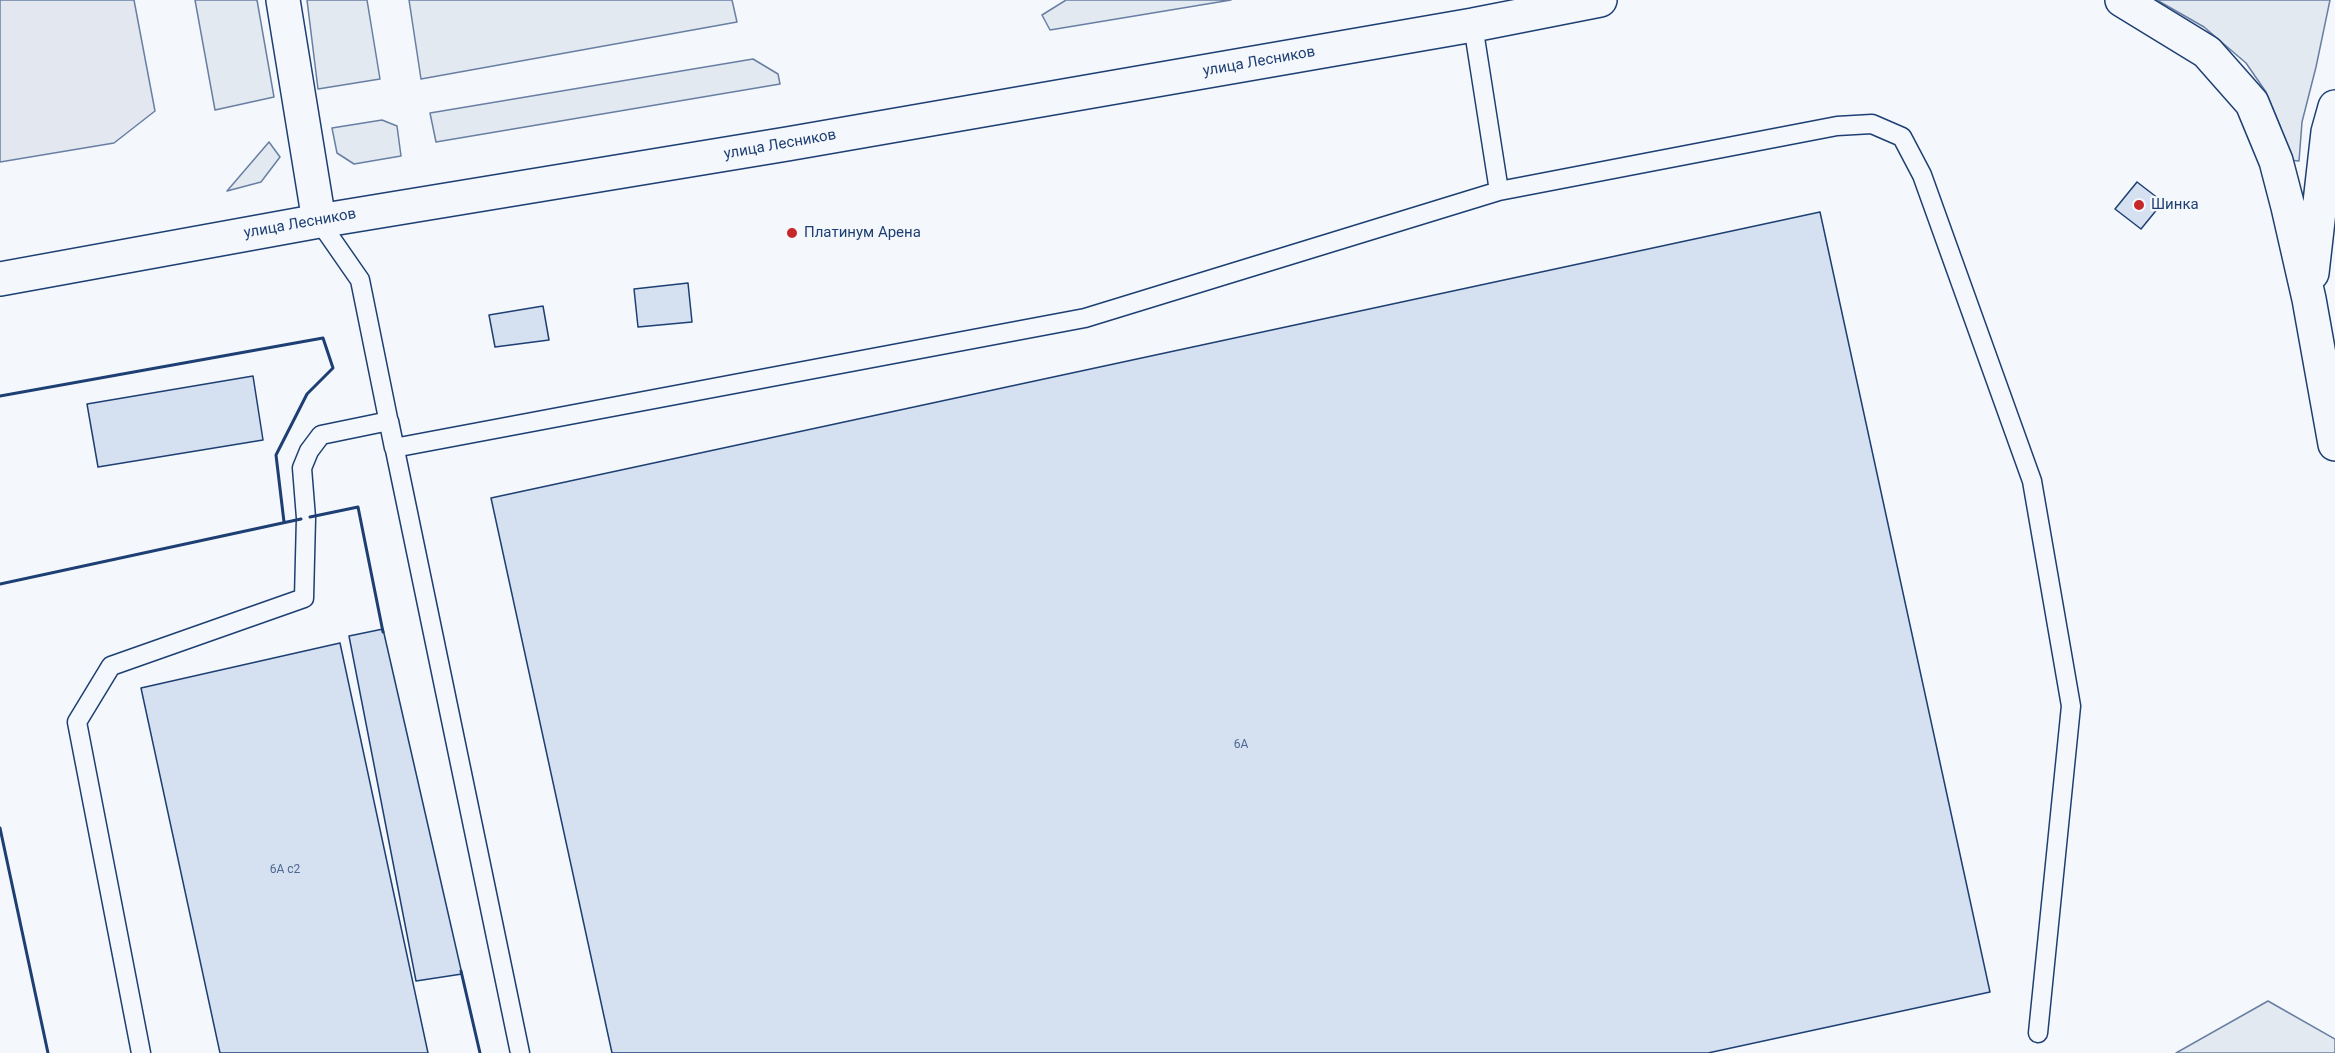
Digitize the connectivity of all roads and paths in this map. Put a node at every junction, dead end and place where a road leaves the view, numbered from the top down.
1 (283, 0) edge
2 (1600, 0) edge
3 (2122, 0) edge
4 (1566, 4) edge
5 (1473, 25) junction
6 (2335, 107) edge
7 (1498, 191) junction
8 (320, 221) junction
9 (0, 279) edge
10 (2309, 299) junction
11 (389, 421) junction
12 (2335, 444) edge
13 (394, 448) junction
14 (2038, 1033) dead end
15 (141, 1053) edge
16 (520, 1053) edge

1 - 8 street
2 - 4 street, улица Лесников
3 - 10 street
4 - 5 street, улица Лесников
5 - 7 lane
5 - 8 street, улица Лесников
6 - 10 street
7 - 13 lane
7 - 14 lane
8 - 9 street, улица Лесников
8 - 11 lane
10 - 12 street
11 - 13 lane
11 - 15 lane
13 - 16 lane

